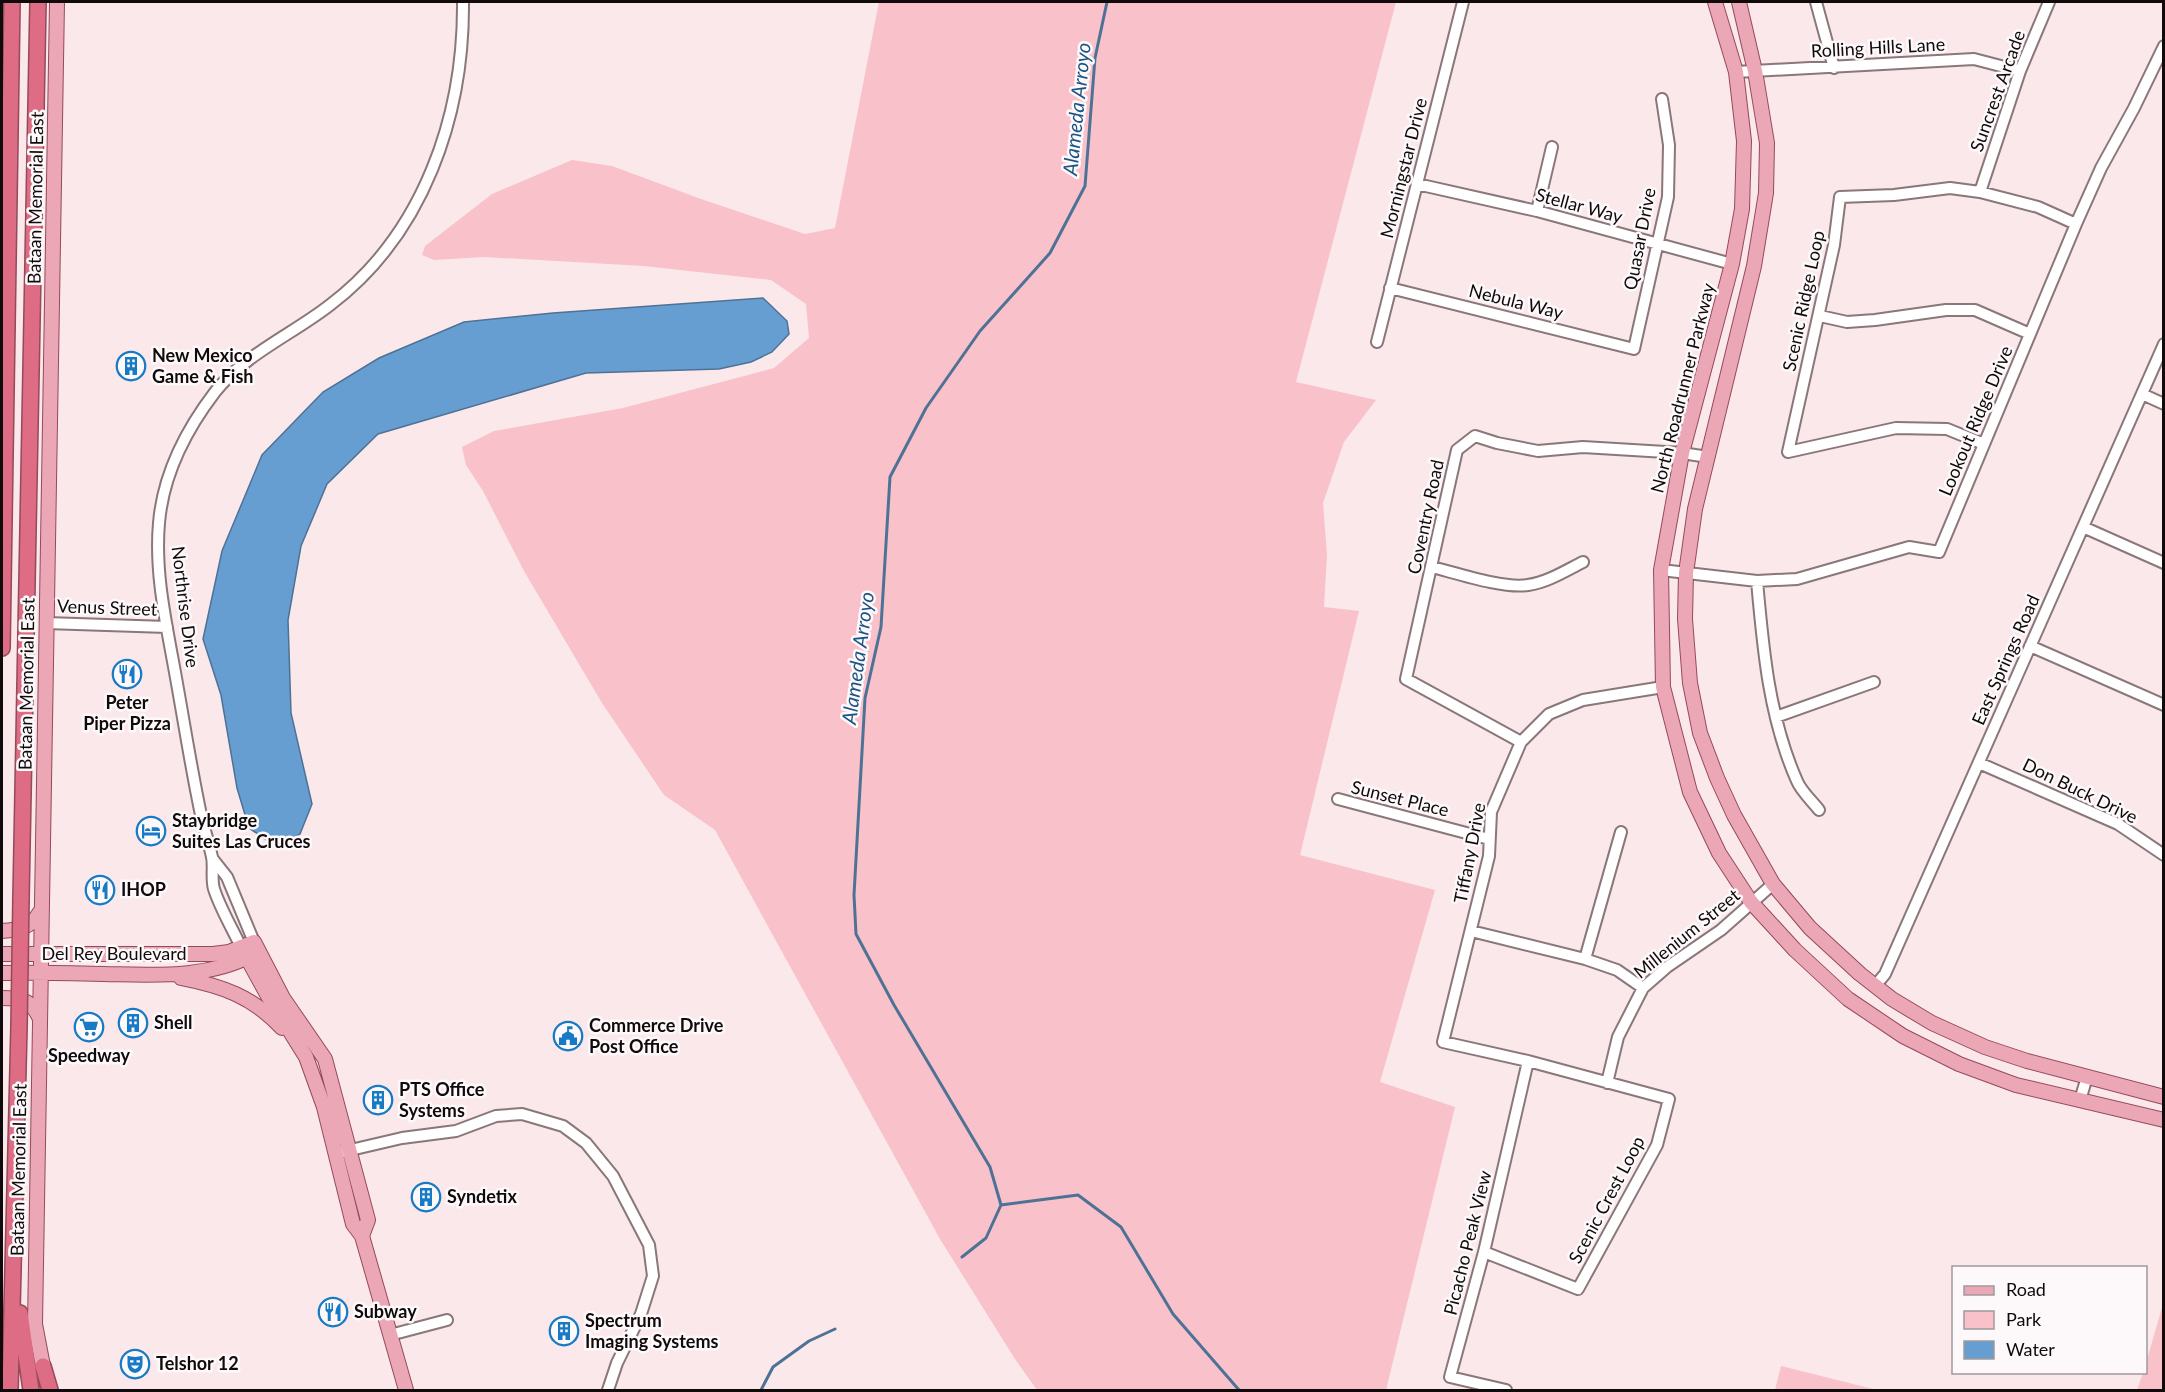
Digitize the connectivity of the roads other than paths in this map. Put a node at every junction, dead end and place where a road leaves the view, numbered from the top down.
1 (12, 2) edge
2 (38, 2) edge
3 (57, 2) edge
4 (463, 2) edge
5 (1463, 2) edge
6 (1715, 2) edge
7 (1739, 2) edge
8 (1816, 2) edge
9 (2049, 2) edge
10 (2163, 46) edge
11 (1834, 68) junction
12 (1755, 71) junction
13 (2020, 71) junction
14 (1736, 72) junction
15 (1662, 99) dead end
16 (2, 129) edge
17 (1552, 147) dead end
18 (1417, 184) junction
19 (10, 187) junction
20 (1980, 192) junction
21 (1537, 211) junction
22 (2076, 224) junction
23 (1659, 245) junction
24 (1732, 264) junction
25 (1390, 288) junction
26 (1820, 316) junction
27 (2030, 334) junction
28 (1377, 342) dead end
29 (2163, 344) edge
30 (1634, 349) joint
31 (2142, 394) junction
32 (2163, 404) edge
33 (1984, 444) junction
34 (1682, 453) junction
35 (1708, 457) junction
36 (2082, 527) junction
37 (1583, 562) dead end
38 (2163, 563) edge
39 (1432, 567) junction
40 (1661, 570) junction
41 (1686, 573) junction
42 (1757, 581) junction
43 (46, 623) junction
44 (167, 627) junction
45 (2030, 646) junction
46 (2, 648) edge
47 (1874, 682) dead end
48 (1663, 687) junction
49 (2163, 705) edge
50 (1776, 717) junction
51 (1521, 742) junction
52 (1979, 763) junction
53 (1338, 800) dead end
54 (1819, 810) dead end
55 (1621, 832) dead end
56 (1489, 838) junction
57 (2163, 855) edge
58 (212, 858) junction
59 (1773, 884) junction
60 (1751, 902) junction
61 (40, 912) junction
62 (2, 931) edge
63 (1471, 931) junction
64 (250, 950) junction
65 (2, 954) edge
66 (41, 955) junction
67 (151, 956) junction
68 (1585, 959) junction
69 (40, 972) junction
70 (2, 973) edge
71 (148, 975) junction
72 (167, 975) junction
73 (1875, 986) junction
74 (1643, 988) junction
75 (2, 998) edge
76 (39, 1017) junction
77 (306, 1057) junction
78 (1528, 1061) junction
79 (2087, 1077) junction
80 (1607, 1083) junction
81 (2163, 1097) edge
82 (2080, 1100) junction
83 (2163, 1120) edge
84 (343, 1152) junction
85 (15, 1236) junction
86 (1484, 1252) junction
87 (447, 1320) dead end
88 (390, 1335) junction
89 (43, 1365) joint
90 (10, 1390) edge
91 (31, 1390) edge
92 (49, 1390) edge
93 (406, 1390) edge
94 (608, 1390) edge
95 (1506, 1390) edge

1 - 19 highway
2 - 85 highway, bridge
3 - 43 main road, Bataan Memorial East
4 - 44 street, Northrise Drive
5 - 18 street, Morningstar Drive
6 - 14 main road, North Roadrunner Parkway
7 - 12 main road
8 - 11 street
9 - 13 street, Suncrest Arcade
10 - 22 street, Lookout Ridge Drive
11 - 12 street, Rolling Hills Lane
11 - 13 street, Rolling Hills Lane
12 - 14 street, Rolling Hills Lane
12 - 35 main road
13 - 20 street, Suncrest Arcade
14 - 24 main road, North Roadrunner Parkway
15 - 23 street, Quasar Drive
16 - 19 highway
17 - 21 street
18 - 21 street, Stellar Way
18 - 25 street, Morningstar Drive
19 - 46 highway
20 - 22 street, Scenic Ridge Loop
20 - 26 street, Scenic Ridge Loop
21 - 23 street, Stellar Way
22 - 27 street, Lookout Ridge Drive
23 - 24 street, Stellar Way
23 - 30 street, Quasar Drive
24 - 34 main road, North Roadrunner Parkway
25 - 28 street, Morningstar Drive
25 - 30 street, Nebula Way
26 - 27 street
26 - 33 street, Scenic Ridge Loop
27 - 33 street, Lookout Ridge Drive
29 - 31 street, East Springs Road
31 - 32 street
31 - 36 street, East Springs Road
33 - 42 street, Lookout Ridge Drive
34 - 35 street, Coventry Road
34 - 39 street, Coventry Road
34 - 40 main road, North Roadrunner Parkway
35 - 41 main road
36 - 38 street
36 - 45 street, East Springs Road
37 - 39 street
39 - 51 street, Coventry Road
40 - 41 street, Lookout Ridge Drive
40 - 48 main road, North Roadrunner Parkway
41 - 42 street, Lookout Ridge Drive
41 - 59 main road
42 - 50 street
43 - 44 street, Venus Street
43 - 61 main road, Bataan Memorial East
44 - 58 street, Northrise Drive
45 - 49 street
45 - 52 street, East Springs Road
47 - 50 street
48 - 51 street, Tiffany Drive
48 - 60 main road, North Roadrunner Parkway
50 - 54 street
51 - 56 street, Tiffany Drive
52 - 57 street, Don Buck Drive
52 - 73 street, East Springs Road
53 - 56 street, Sunset Place
55 - 68 street
56 - 63 street, Tiffany Drive
58 - 64 street, Northrise Drive
58 - 64 street, Northrise Drive
59 - 60 street, Millenium Street
59 - 73 main road
60 - 74 street, Millenium Street
60 - 82 main road, North Roadrunner Parkway
61 - 62 main road
61 - 66 main road, Bataan Memorial East
63 - 68 street
63 - 78 street, Tiffany Drive
64 - 67 main road, Del Rey Boulevard
64 - 72 main road, Del Rey Boulevard
64 - 77 main road
64 - 84 main road
65 - 66 main road, Del Rey Boulevard
66 - 67 main road, Del Rey Boulevard
66 - 69 main road, Bataan Memorial East
67 - 71 main road
68 - 74 street
69 - 70 main road, Del Rey Boulevard
69 - 71 main road, Del Rey Boulevard
69 - 76 main road, Bataan Memorial East
71 - 72 main road, Del Rey Boulevard
72 - 77 main road
73 - 79 main road
74 - 80 street, Millenium Street
75 - 76 main road
76 - 89 main road, Bataan Memorial East
77 - 84 main road
78 - 80 street, Scenic Crest Loop
78 - 86 street, Picacho Peak View
79 - 81 main road
79 - 82 street
80 - 86 street, Scenic Crest Loop
82 - 83 main road, North Roadrunner Parkway
84 - 88 main road
84 - 94 street
85 - 90 highway
85 - 91 highway
86 - 95 street, Picacho Peak View
87 - 88 street
88 - 93 main road
89 - 92 highway

